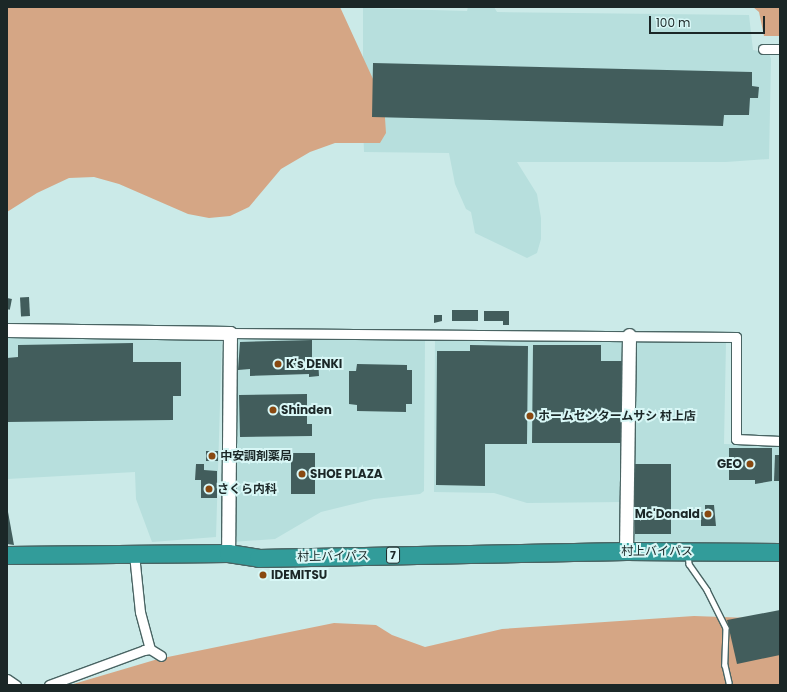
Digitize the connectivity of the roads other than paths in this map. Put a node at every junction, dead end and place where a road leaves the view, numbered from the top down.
1 (763, 49) dead end
2 (780, 49) edge
3 (7, 330) edge
4 (230, 333) junction
5 (629, 335) junction
6 (780, 441) edge
7 (626, 551) junction
8 (688, 551) junction
9 (780, 552) edge
10 (228, 553) junction
11 (134, 554) junction
12 (7, 555) edge
13 (150, 649) junction
14 (161, 656) dead end
15 (7, 679) edge
16 (729, 683) dead end
17 (16, 685) edge
18 (49, 685) edge

1 - 2 street
3 - 4 street
4 - 5 street
4 - 10 street
5 - 6 street
5 - 7 street
7 - 8 highway, 村上バイパス / 7
7 - 10 highway, 村上バイパス / 7
8 - 9 highway, 村上バイパス / 7
8 - 16 lane
10 - 11 highway, 村上バイパス / 7
11 - 12 highway, 村上バイパス / 7
11 - 13 street
13 - 14 street
13 - 18 street
15 - 17 street

